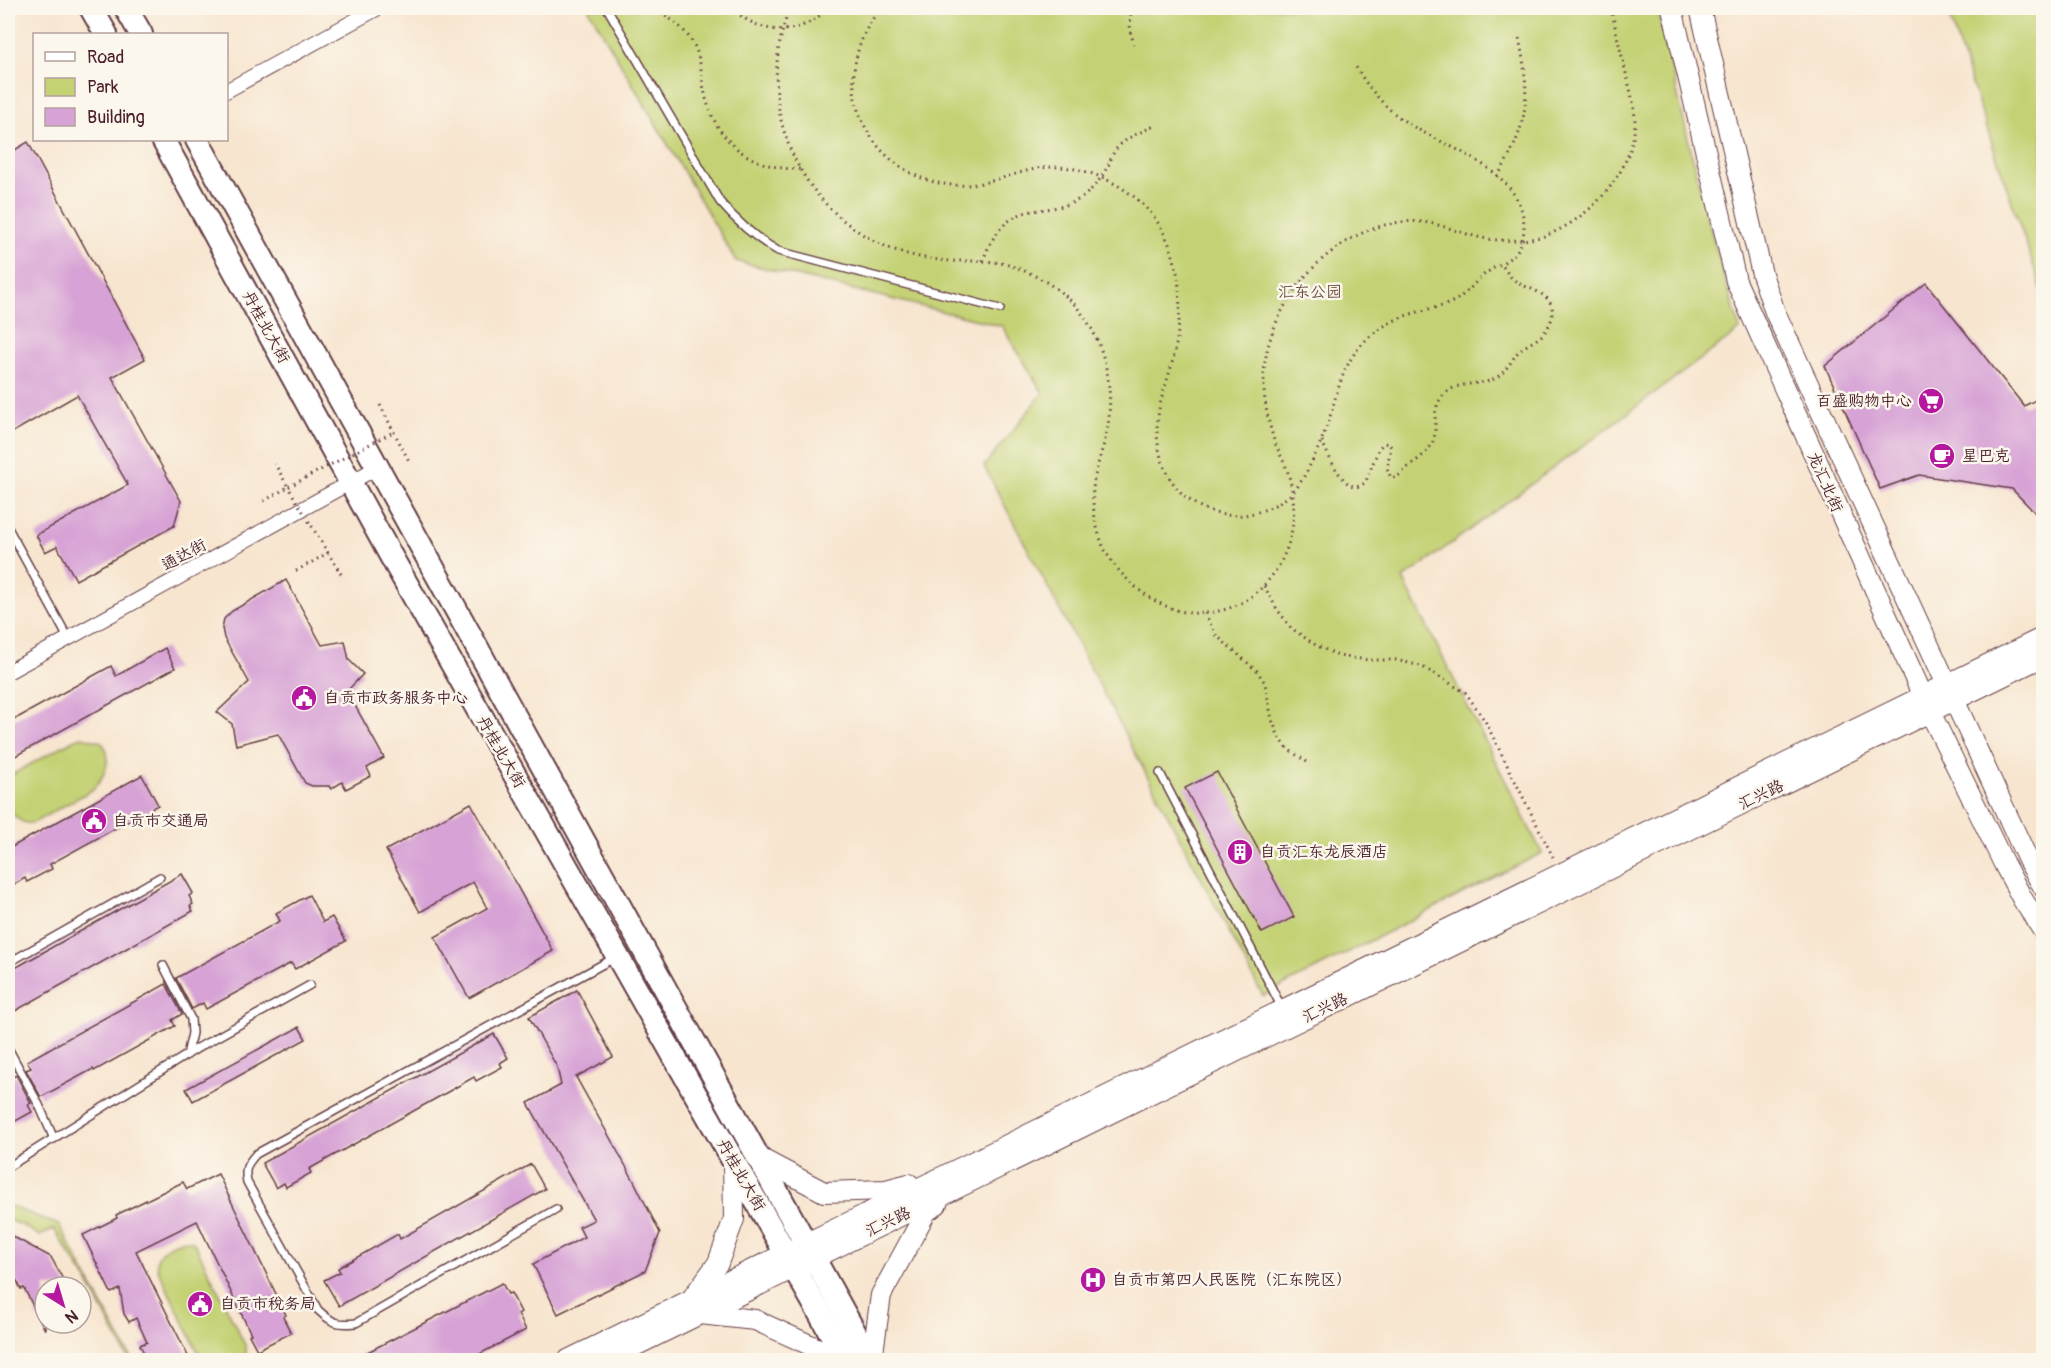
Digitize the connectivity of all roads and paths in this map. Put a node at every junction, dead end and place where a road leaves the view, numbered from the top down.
1 (91, 8) edge
2 (126, 8) edge
3 (378, 8) edge
4 (607, 8) edge
5 (649, 8) edge
6 (731, 8) edge
7 (790, 8) edge
8 (828, 8) edge
9 (881, 8) edge
10 (1131, 8) edge
11 (1611, 8) edge
12 (1672, 8) edge
13 (1700, 8) edge
14 (782, 30) junction
15 (105, 33) edge
16 (140, 33) edge
17 (1519, 38) dead end
18 (1134, 44) dead end
19 (1356, 67) dead end
20 (228, 90) edge
21 (1156, 125) dead end
22 (165, 141) edge
23 (198, 141) edge
24 (800, 169) junction
25 (1497, 177) junction
26 (1102, 178) junction
27 (1523, 240) junction
28 (983, 261) junction
29 (1502, 265) junction
30 (1000, 309) dead end
31 (380, 405) dead end
32 (393, 432) junction
33 (1322, 439) junction
34 (409, 460) dead end
35 (275, 464) dead end
36 (378, 467) junction
37 (351, 482) junction
38 (288, 487) junction
39 (1292, 494) junction
40 (264, 501) dead end
41 (8, 528) edge
42 (328, 553) junction
43 (296, 571) dead end
44 (343, 577) dead end
45 (1264, 586) junction
46 (1204, 613) junction
47 (2043, 637) edge
48 (68, 638) junction
49 (2043, 656) edge
50 (8, 672) edge
51 (1951, 692) junction
52 (1927, 704) junction
53 (1307, 762) dead end
54 (1160, 773) dead end
55 (1561, 874) junction
56 (160, 877) dead end
57 (2043, 888) edge
58 (2043, 932) edge
59 (617, 956) junction
60 (8, 963) edge
61 (163, 965) dead end
62 (310, 985) dead end
63 (1287, 1018) junction
64 (8, 1048) edge
65 (187, 1055) junction
66 (54, 1139) junction
67 (756, 1156) junction
68 (733, 1160) junction
69 (8, 1167) edge
70 (958, 1178) junction
71 (556, 1209) dead end
72 (799, 1256) junction
73 (695, 1307) junction
74 (567, 1360) edge
75 (606, 1360) edge
76 (833, 1360) edge
77 (846, 1360) edge
78 (871, 1360) edge

1 - 15 main road
2 - 16 main road
3 - 20 street
4 - 30 lane
5 - 24 path
6 - 14 path
7 - 14 path
8 - 14 path
9 - 26 path
10 - 18 path
11 - 27 path
12 - 52 main road, 龙汇北街
13 - 51 main road, 龙汇北街
14 - 24 path
17 - 25 path
19 - 25 path
21 - 26 path
22 - 37 main road, 丹桂北大街
23 - 36 main road, 丹桂北大街
24 - 28 path
25 - 27 path
26 - 28 path
26 - 39 path
27 - 29 path
27 - 39 path
28 - 46 path
29 - 33 path
29 - 33 path
31 - 32 path
32 - 34 path
32 - 38 path, bridge
33 - 39 path
35 - 38 path
36 - 37 street, 通达街
36 - 67 main road, 丹桂北大街
37 - 48 street, 通达街
37 - 59 main road, 丹桂北大街
38 - 40 path
38 - 42 path, bridge
39 - 45 path
41 - 48 lane
42 - 43 path
42 - 44 path
45 - 46 path
45 - 55 path
46 - 53 path
47 - 51 main road
48 - 50 street, 通达街
49 - 51 main road
51 - 52 main road
51 - 57 main road, 龙汇北街
52 - 55 main road
52 - 58 main road, 龙汇北街
52 - 63 main road, 汇兴路
54 - 63 lane
55 - 63 main road
56 - 60 lane
59 - 68 main road, 丹桂北大街
59 - 71 lane
61 - 65 lane
62 - 65 lane
63 - 70 main road, 汇兴路
64 - 66 lane
65 - 66 lane
66 - 69 lane
67 - 70 main road
67 - 72 main road, 丹桂北大街
68 - 72 main road, 丹桂北大街
68 - 73 main road
70 - 72 main road, 汇兴路
70 - 78 main road
72 - 73 main road, 汇兴路
72 - 77 main road, 丹桂北大街
72 - 78 main road, 丹桂北大街
73 - 74 main road
73 - 75 main road
73 - 76 main road

